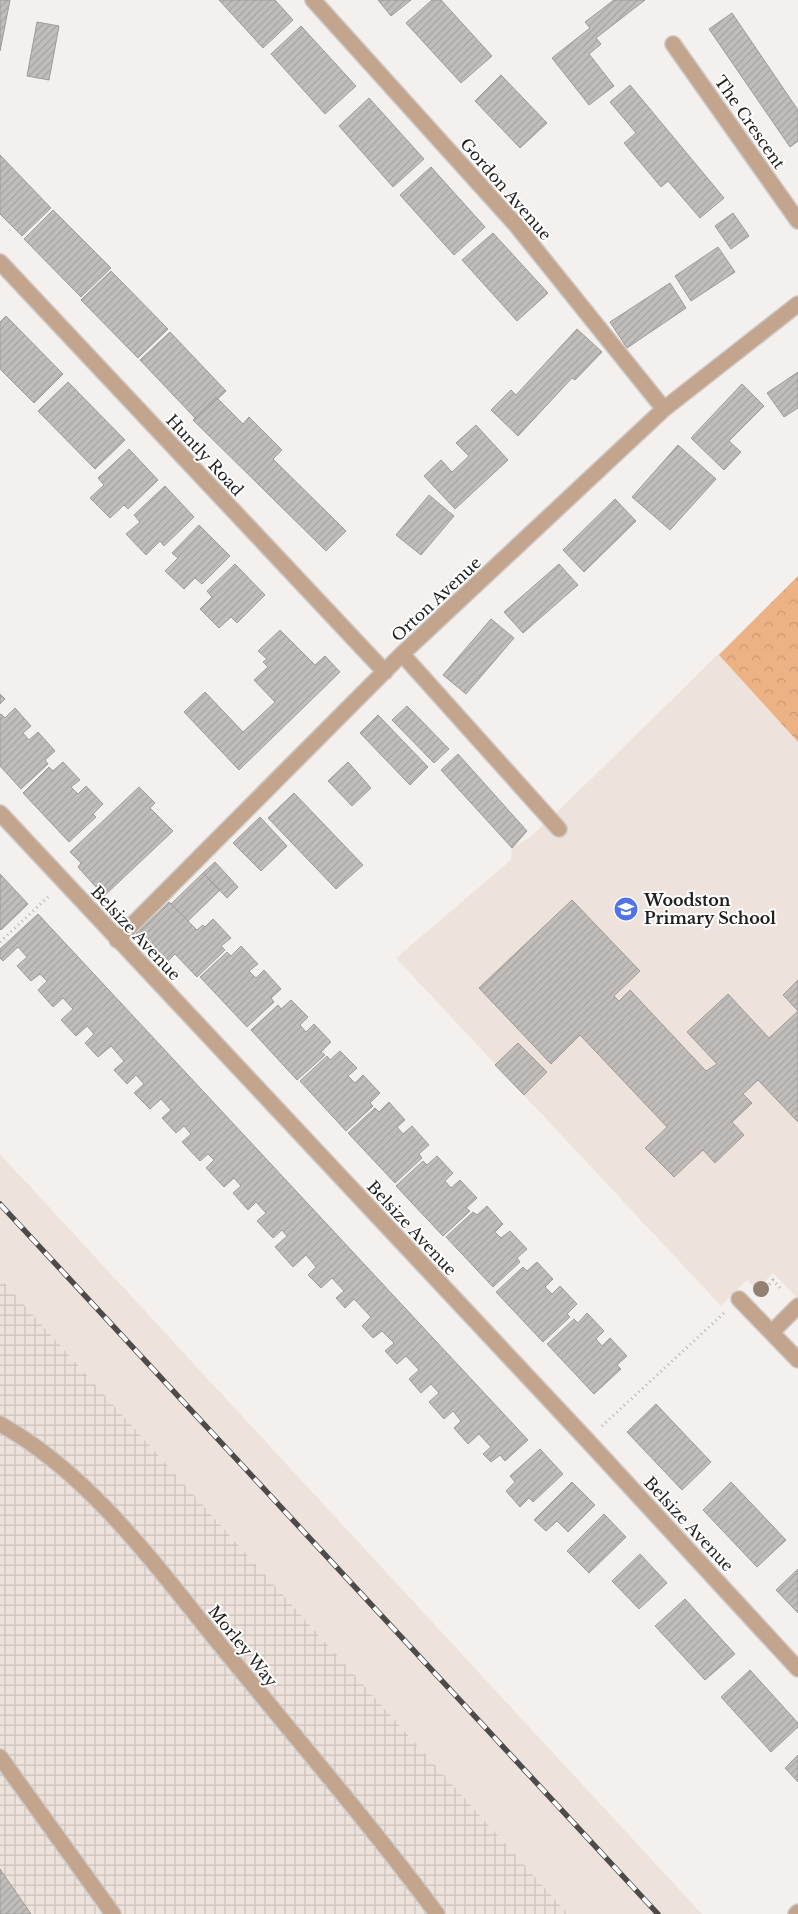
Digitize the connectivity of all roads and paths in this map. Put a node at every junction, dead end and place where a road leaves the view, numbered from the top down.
1 (313, 0) edge
2 (673, 44) dead end
3 (798, 221) edge
4 (0, 262) edge
5 (798, 304) edge
6 (664, 409) junction
7 (402, 654) junction
8 (385, 672) junction
9 (0, 813) edge
10 (559, 829) dead end
11 (65, 882) junction
12 (117, 940) junction
13 (0, 942) edge
14 (773, 1280) dead end
15 (739, 1299) junction
16 (798, 1306) edge
17 (772, 1332) junction
18 (798, 1360) edge
19 (0, 1424) edge
20 (587, 1440) junction
21 (798, 1669) edge
22 (0, 1757) edge
23 (436, 1913) edge
24 (113, 1914) edge

1 - 6 street, Gordon Avenue
2 - 3 street, The Crescent
4 - 8 street, Huntly Road
5 - 6 street, Orton Avenue
6 - 7 street, Orton Avenue
7 - 8 street, Orton Avenue
7 - 10 street
8 - 12 street, Orton Avenue
9 - 11 street, Belsize Avenue
11 - 12 street, Belsize Avenue
11 - 13 path
12 - 20 street, Belsize Avenue
14 - 15 path
15 - 17 street
15 - 20 path
16 - 17 street
17 - 18 street
19 - 23 street, Morley Way
20 - 21 street, Belsize Avenue
22 - 24 street

